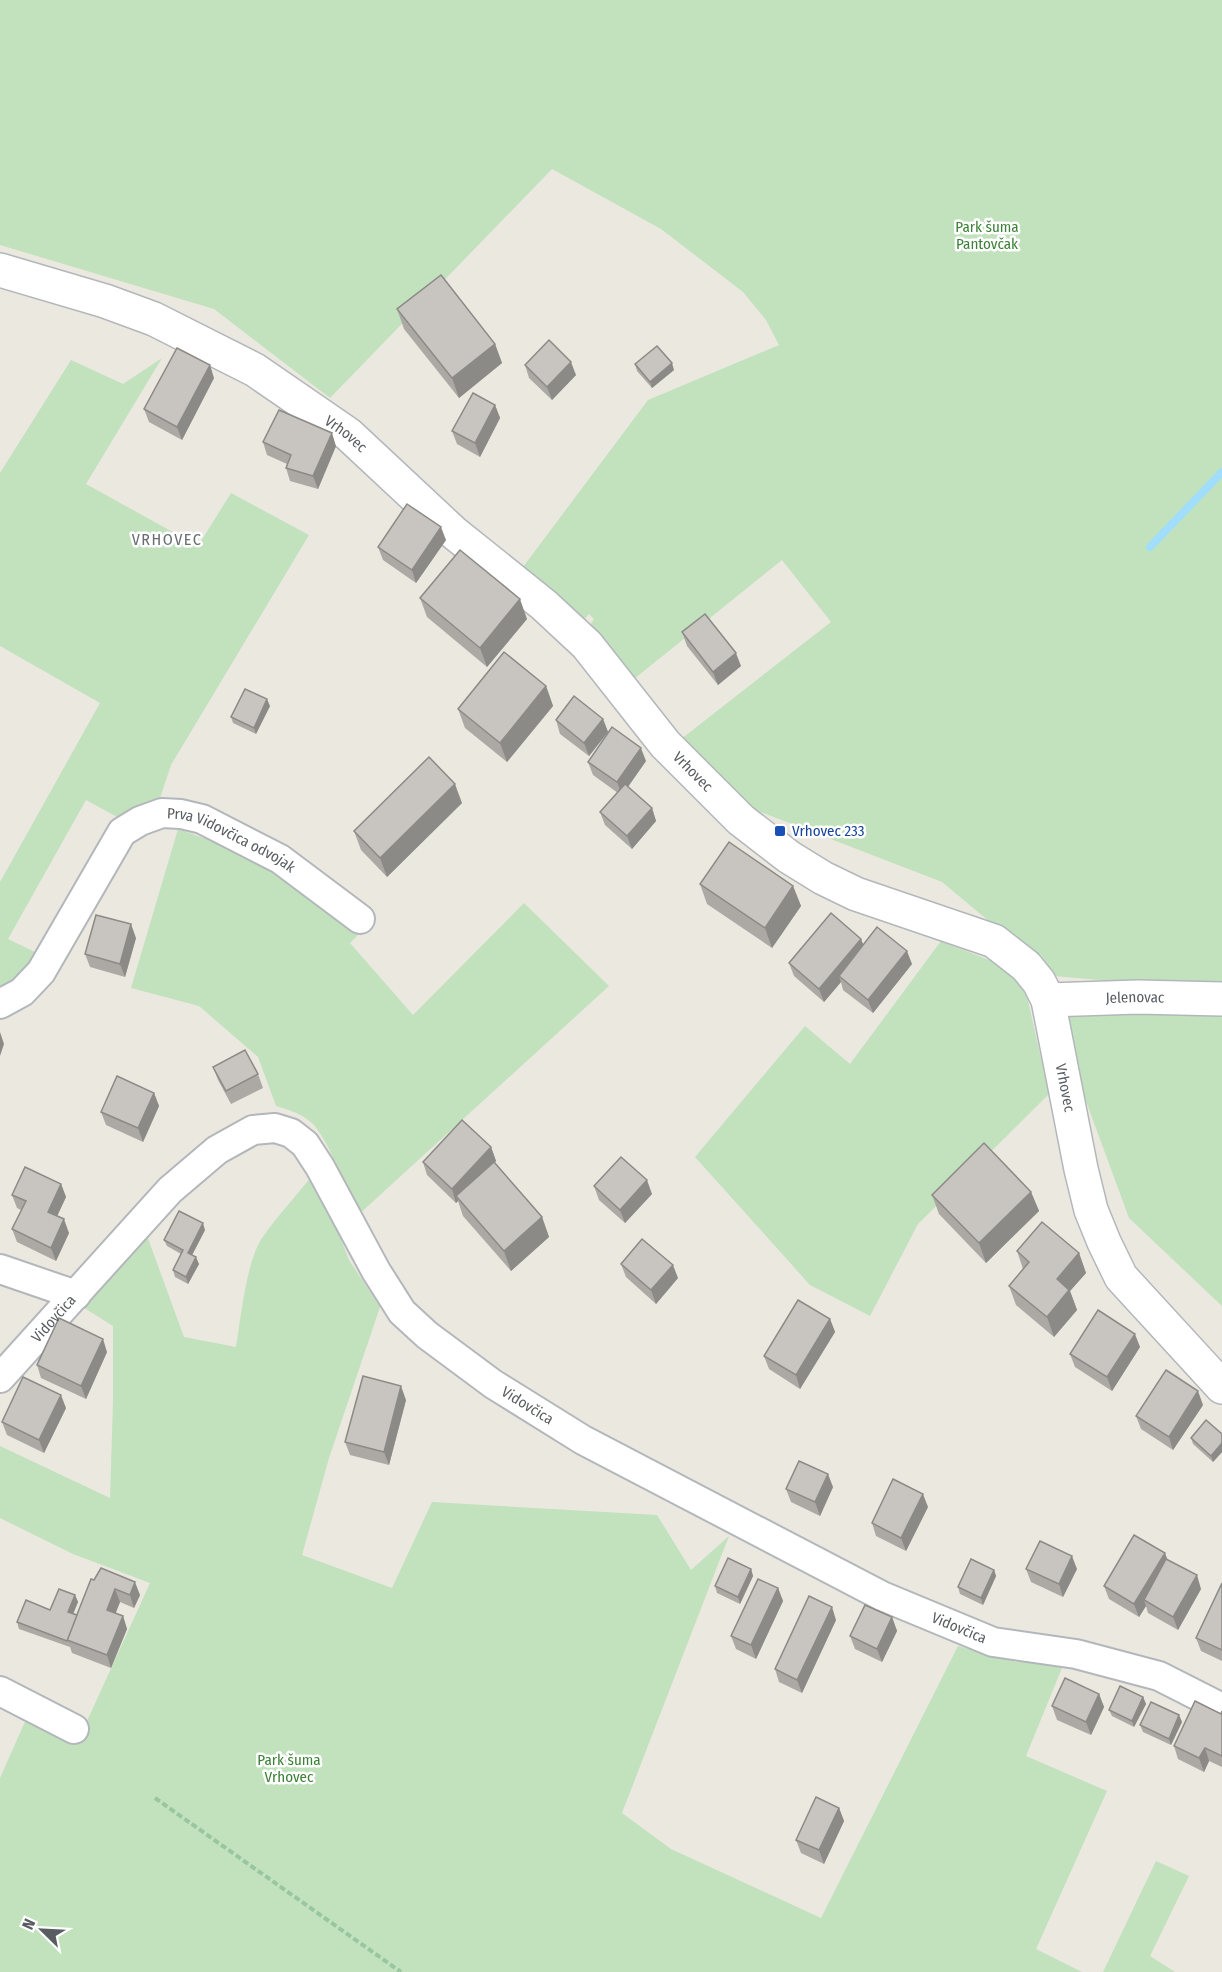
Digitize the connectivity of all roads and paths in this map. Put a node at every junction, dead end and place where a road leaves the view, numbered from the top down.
1 (0, 270) edge
2 (360, 919) dead end
3 (1222, 999) edge
4 (1048, 1000) junction
5 (0, 1004) edge
6 (0, 1269) edge
7 (75, 1295) junction
8 (0, 1378) edge
9 (1222, 1387) edge
10 (0, 1691) edge
11 (1222, 1708) edge
12 (74, 1729) dead end
13 (155, 1798) dead end
14 (401, 1972) edge

1 - 4 street, Vrhovec
2 - 5 street, Prva Vidovčica odvojak
3 - 4 street, Jelenovac
4 - 9 street, Vrhovec
6 - 7 street
7 - 8 street, Vidovčica
7 - 11 street, Vidovčica
10 - 12 street
13 - 14 path

